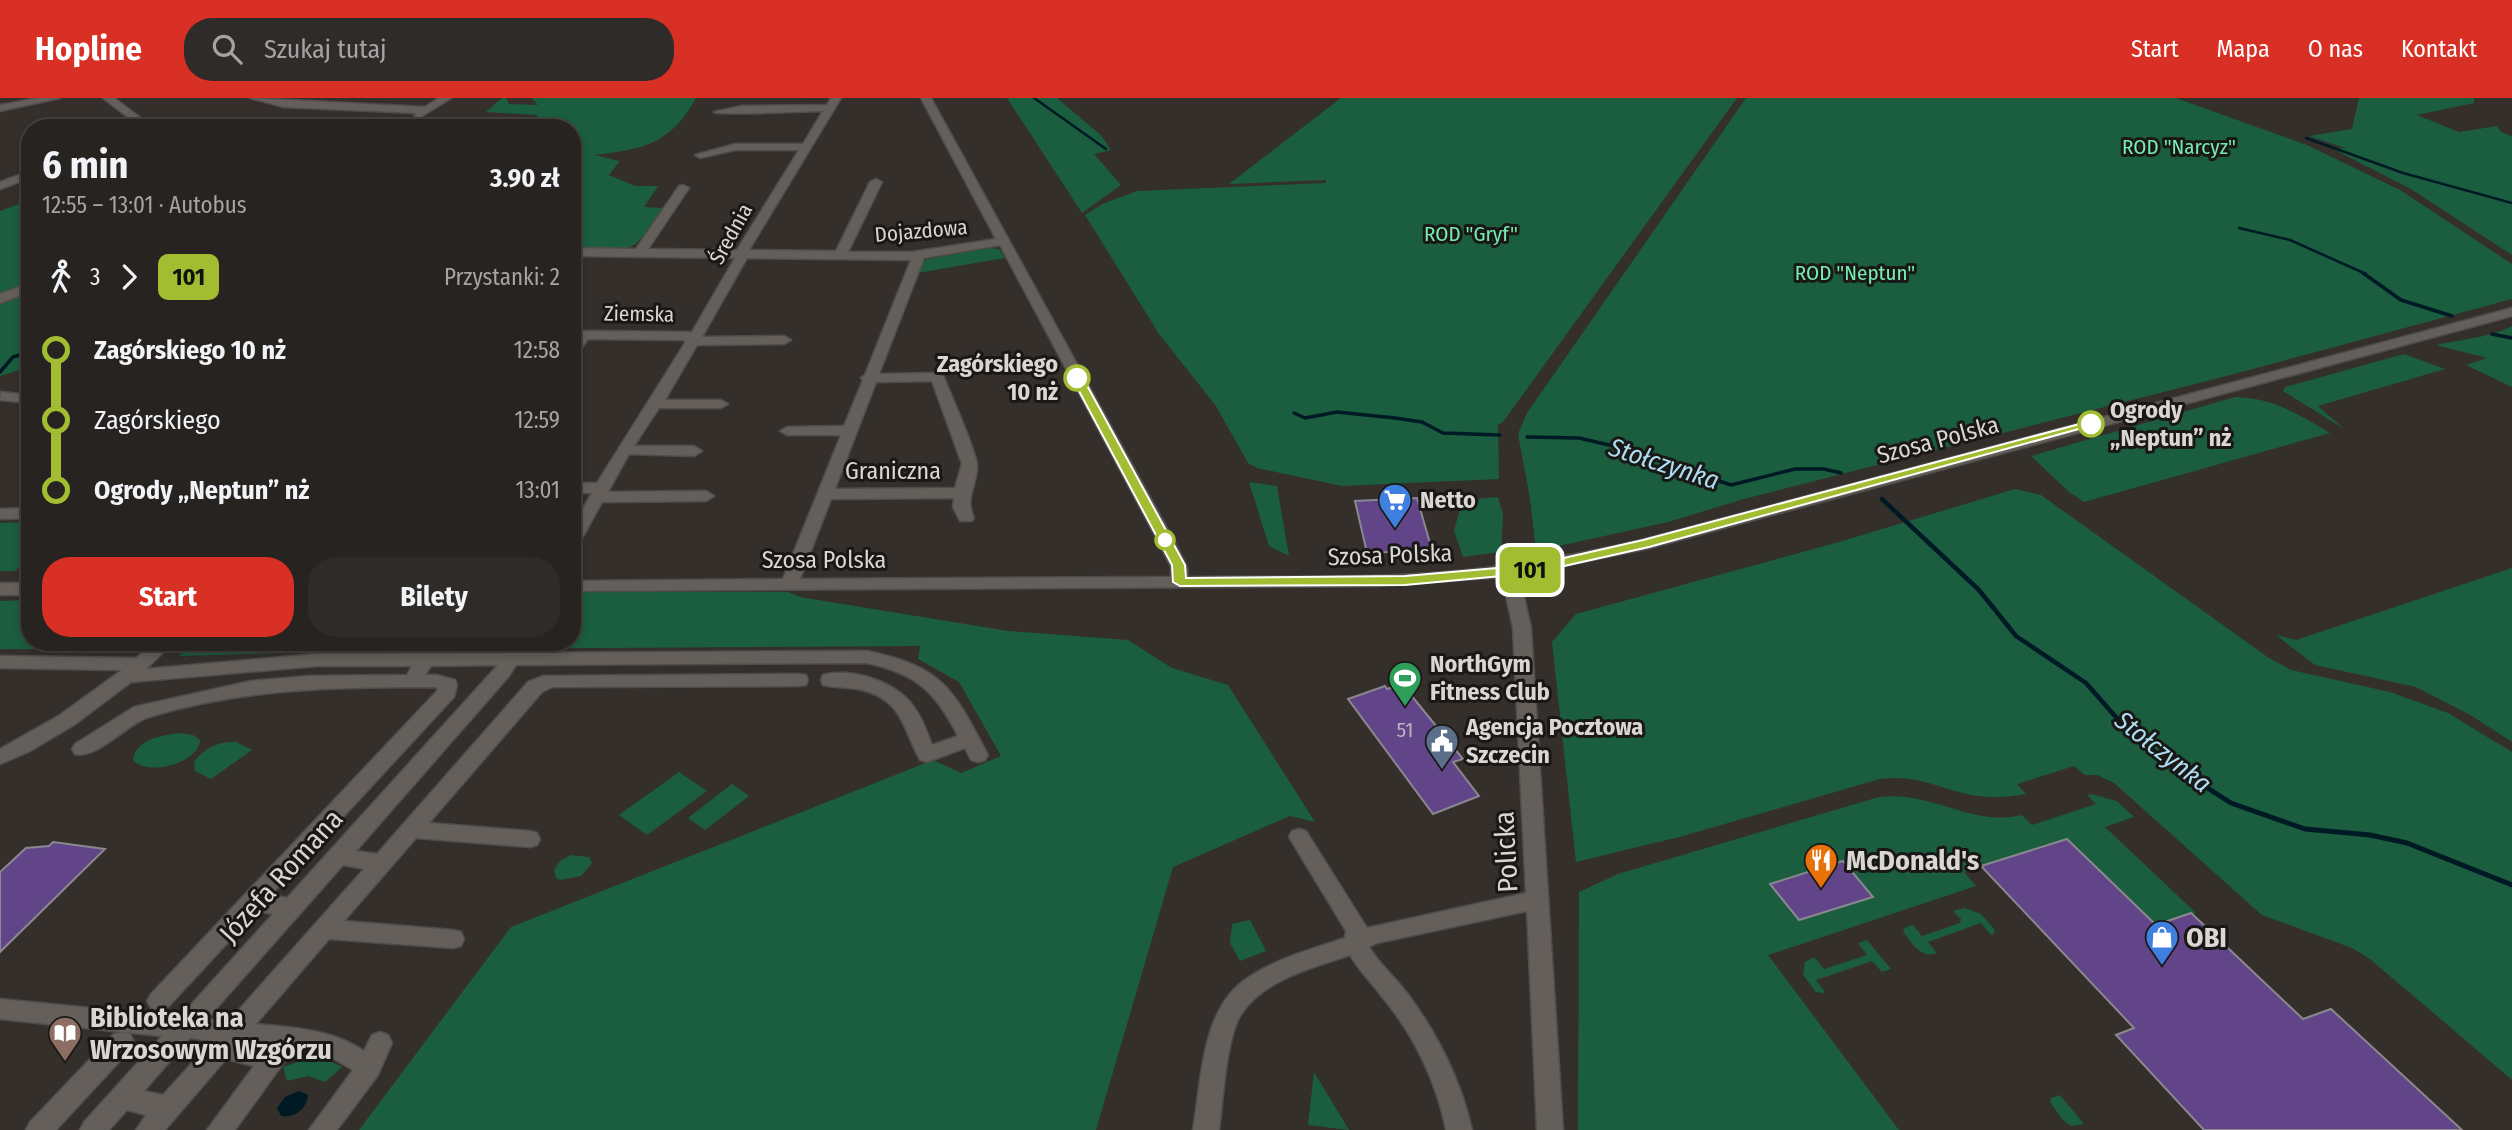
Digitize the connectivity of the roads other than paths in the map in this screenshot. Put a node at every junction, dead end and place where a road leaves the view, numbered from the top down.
1 (55, 98) edge
2 (108, 98) edge
3 (255, 98) edge
4 (446, 98) edge
5 (926, 98) edge
6 (13, 102) edge
7 (833, 103) edge
8 (0, 108) edge
9 (428, 110) junction
10 (719, 112) dead end
11 (137, 119) edge
12 (411, 119) edge
13 (807, 147) junction
14 (700, 155) dead end
15 (21, 178) edge
16 (876, 182) dead end
17 (0, 186) edge
18 (683, 188) dead end
19 (1004, 241) junction
20 (581, 252) edge
21 (639, 254) junction
22 (919, 255) junction
23 (742, 256) junction
24 (840, 256) junction
25 (21, 291) edge
26 (0, 299) edge
27 (2512, 312) edge
28 (581, 334) edge
29 (693, 338) junction
30 (784, 340) dead end
31 (868, 378) junction
32 (1, 396) edge
33 (21, 399) edge
34 (655, 404) junction
35 (720, 404) dead end
36 (849, 430) junction
37 (787, 431) dead end
38 (624, 449) junction
39 (694, 452) dead end
40 (581, 490) edge
41 (601, 493) junction
42 (962, 493) junction
43 (823, 494) junction
44 (706, 496) dead end
45 (21, 513) edge
46 (0, 514) edge
47 (966, 518) dead end
48 (581, 527) edge
49 (1510, 573) junction
50 (1180, 582) junction
51 (789, 585) junction
52 (581, 586) edge
53 (0, 589) edge
54 (21, 589) edge
55 (155, 651) edge
56 (795, 657) junction
57 (426, 659) junction
58 (511, 659) junction
59 (600, 659) junction
60 (0, 662) edge
61 (237, 666) junction
62 (135, 670) junction
63 (830, 680) dead end
64 (412, 681) junction
65 (588, 681) junction
66 (228, 692) junction
67 (82, 749) dead end
68 (0, 757) edge
69 (410, 829) junction
70 (1299, 837) dead end
71 (530, 839) dead end
72 (339, 856) junction
73 (380, 863) junction
74 (1539, 899) junction
75 (253, 901) junction
76 (292, 908) junction
77 (323, 929) junction
78 (453, 939) dead end
79 (1355, 944) junction
80 (159, 1002) dead end
81 (0, 1009) edge
82 (184, 1028) junction
83 (122, 1042) dead end
84 (234, 1042) junction
85 (380, 1043) dead end
86 (369, 1067) junction
87 (122, 1098) junction
88 (169, 1108) junction
89 (38, 1130) edge
90 (93, 1130) edge
91 (149, 1130) edge
92 (220, 1130) edge
93 (322, 1130) edge
94 (1206, 1130) edge
95 (1459, 1130) edge
96 (1550, 1130) edge

1 - 6 street
2 - 11 street
3 - 9 street
4 - 9 street
5 - 19 street
6 - 8 street
7 - 10 street, Średnia
7 - 13 street, Średnia
9 - 12 street
13 - 14 street
13 - 23 street, Średnia
15 - 17 street
16 - 24 street, Dojazdowa
18 - 21 street
19 - 22 street, Dojazdowa
19 - 50 street
20 - 21 street, Dojazdowa
21 - 23 street, Dojazdowa
22 - 24 street, Dojazdowa
22 - 31 street, Graniczna
23 - 24 street, Dojazdowa
23 - 29 street, Średnia
25 - 26 street
27 - 49 street, Szosa Polska
28 - 29 street, Ziemska
29 - 30 street
29 - 34 street, Średnia
31 - 36 street, Graniczna
31 - 42 street, Graniczna
32 - 33 street
34 - 35 street
34 - 38 street, Średnia
36 - 37 street, Graniczna
36 - 43 street, Graniczna
38 - 39 street
38 - 41 street, Średnia
40 - 41 street
41 - 44 street
41 - 48 street, Średnia
42 - 43 street, Graniczna
42 - 47 street, Graniczna
43 - 51 street, Graniczna
45 - 46 street
49 - 50 street, Szosa Polska
49 - 74 street, Policka
50 - 51 street, Szosa Polska
51 - 52 street, Szosa Polska
53 - 54 street
55 - 62 street
56 - 59 street
56 - 63 street
56 - 65 street
57 - 58 street
57 - 61 street
57 - 64 street
58 - 59 street
58 - 72 street, Józefa Romana
59 - 65 street
60 - 62 street
61 - 62 street
61 - 66 street
62 - 68 street
64 - 66 street
64 - 75 street
65 - 69 street
66 - 67 street
69 - 71 street
69 - 73 street
70 - 79 street
72 - 73 street
72 - 76 street, Józefa Romana
73 - 77 street
74 - 79 street
74 - 96 street, Policka
75 - 76 street
75 - 80 street
76 - 82 street, Józefa Romana
77 - 78 street
77 - 84 street
79 - 94 street
79 - 95 street
81 - 82 street
82 - 84 street
82 - 87 street, Józefa Romana
83 - 89 street
84 - 86 street
84 - 88 street
84 - 92 street
85 - 86 street
86 - 93 street
87 - 88 street
87 - 90 street, Józefa Romana
88 - 91 street

